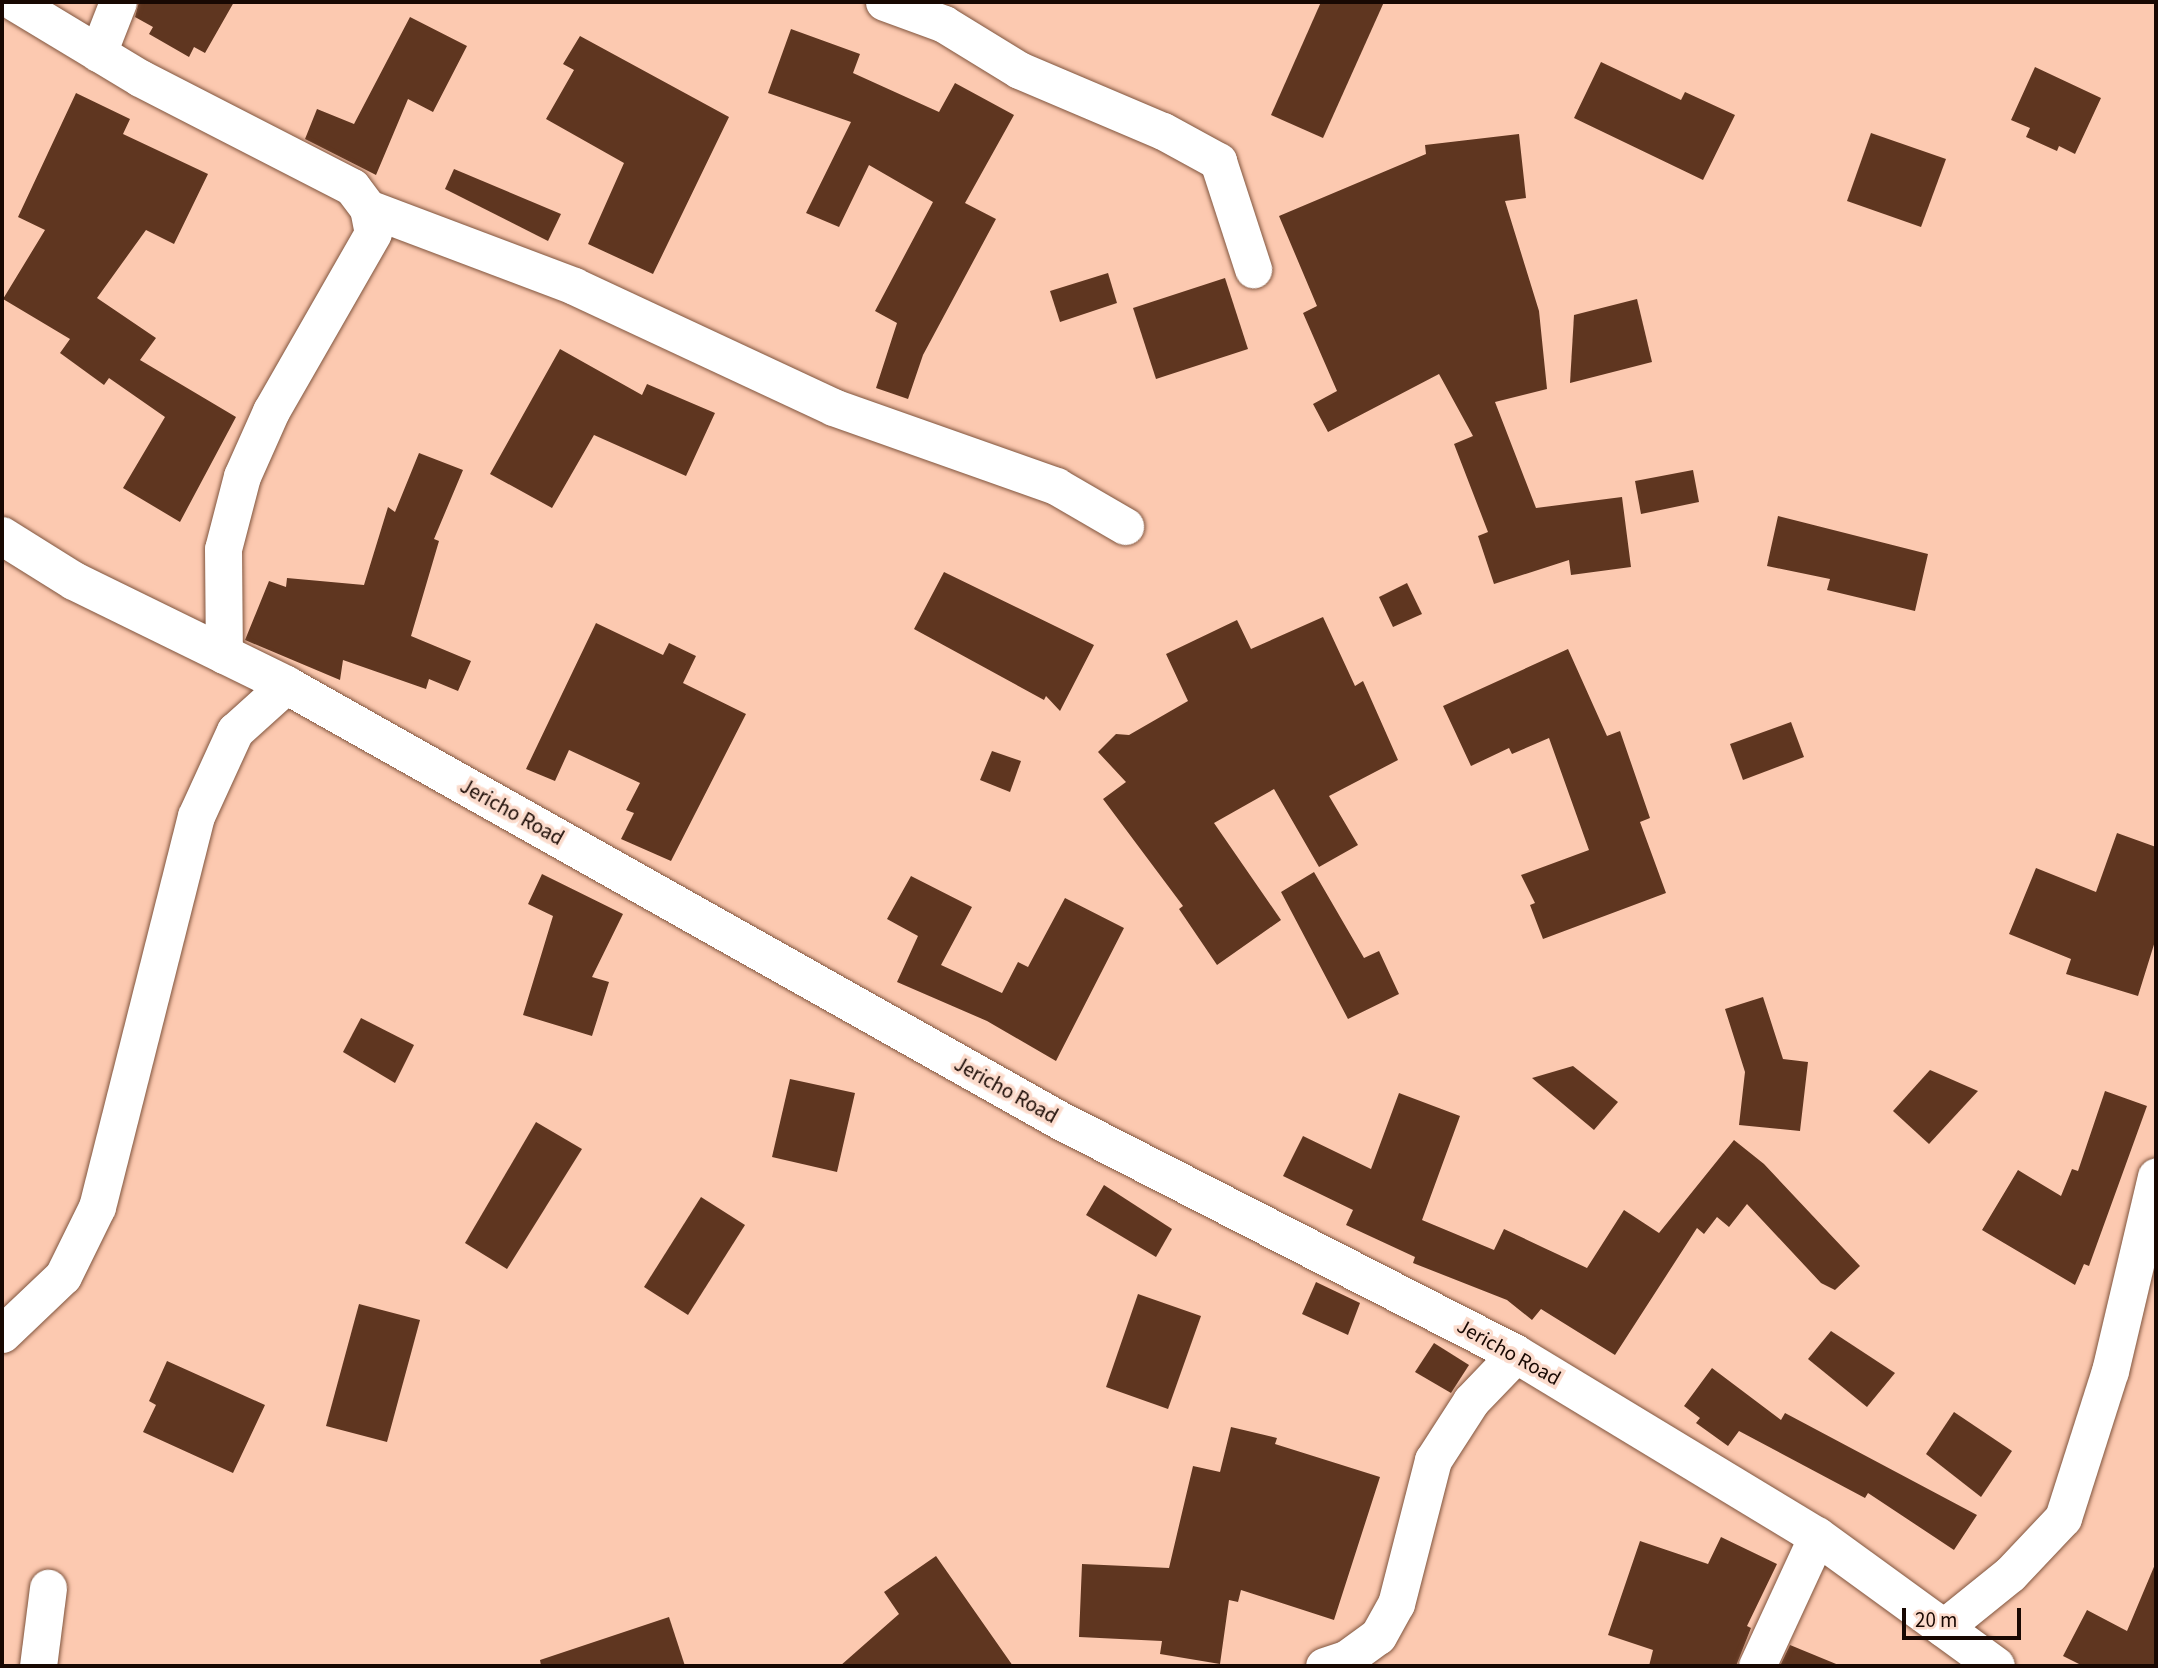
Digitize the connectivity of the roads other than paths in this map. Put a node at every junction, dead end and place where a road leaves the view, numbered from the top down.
1 (14, 2) edge
2 (118, 2) edge
3 (884, 2) edge
4 (98, 53) junction
5 (368, 208) junction
6 (1253, 270) dead end
7 (1125, 526) dead end
8 (2, 536) edge
9 (223, 655) junction
10 (286, 685) junction
11 (2156, 1176) edge
12 (2, 1334) edge
13 (1516, 1354) junction
14 (1817, 1536) junction
15 (48, 1588) dead end
16 (1943, 1628) junction
17 (38, 1666) edge
18 (1324, 1666) edge
19 (1757, 1666) edge
20 (1996, 1666) edge

1 - 4 street
2 - 4 street
3 - 6 street
4 - 5 street
5 - 7 street
5 - 9 street
8 - 9 street, Jericho Road
9 - 10 street, Jericho Road
10 - 12 street
10 - 13 street, Jericho Road
11 - 16 street
13 - 14 street, Jericho Road
13 - 18 street
14 - 16 street, Jericho Road
14 - 19 street
15 - 17 street
16 - 20 street, Jericho Road

